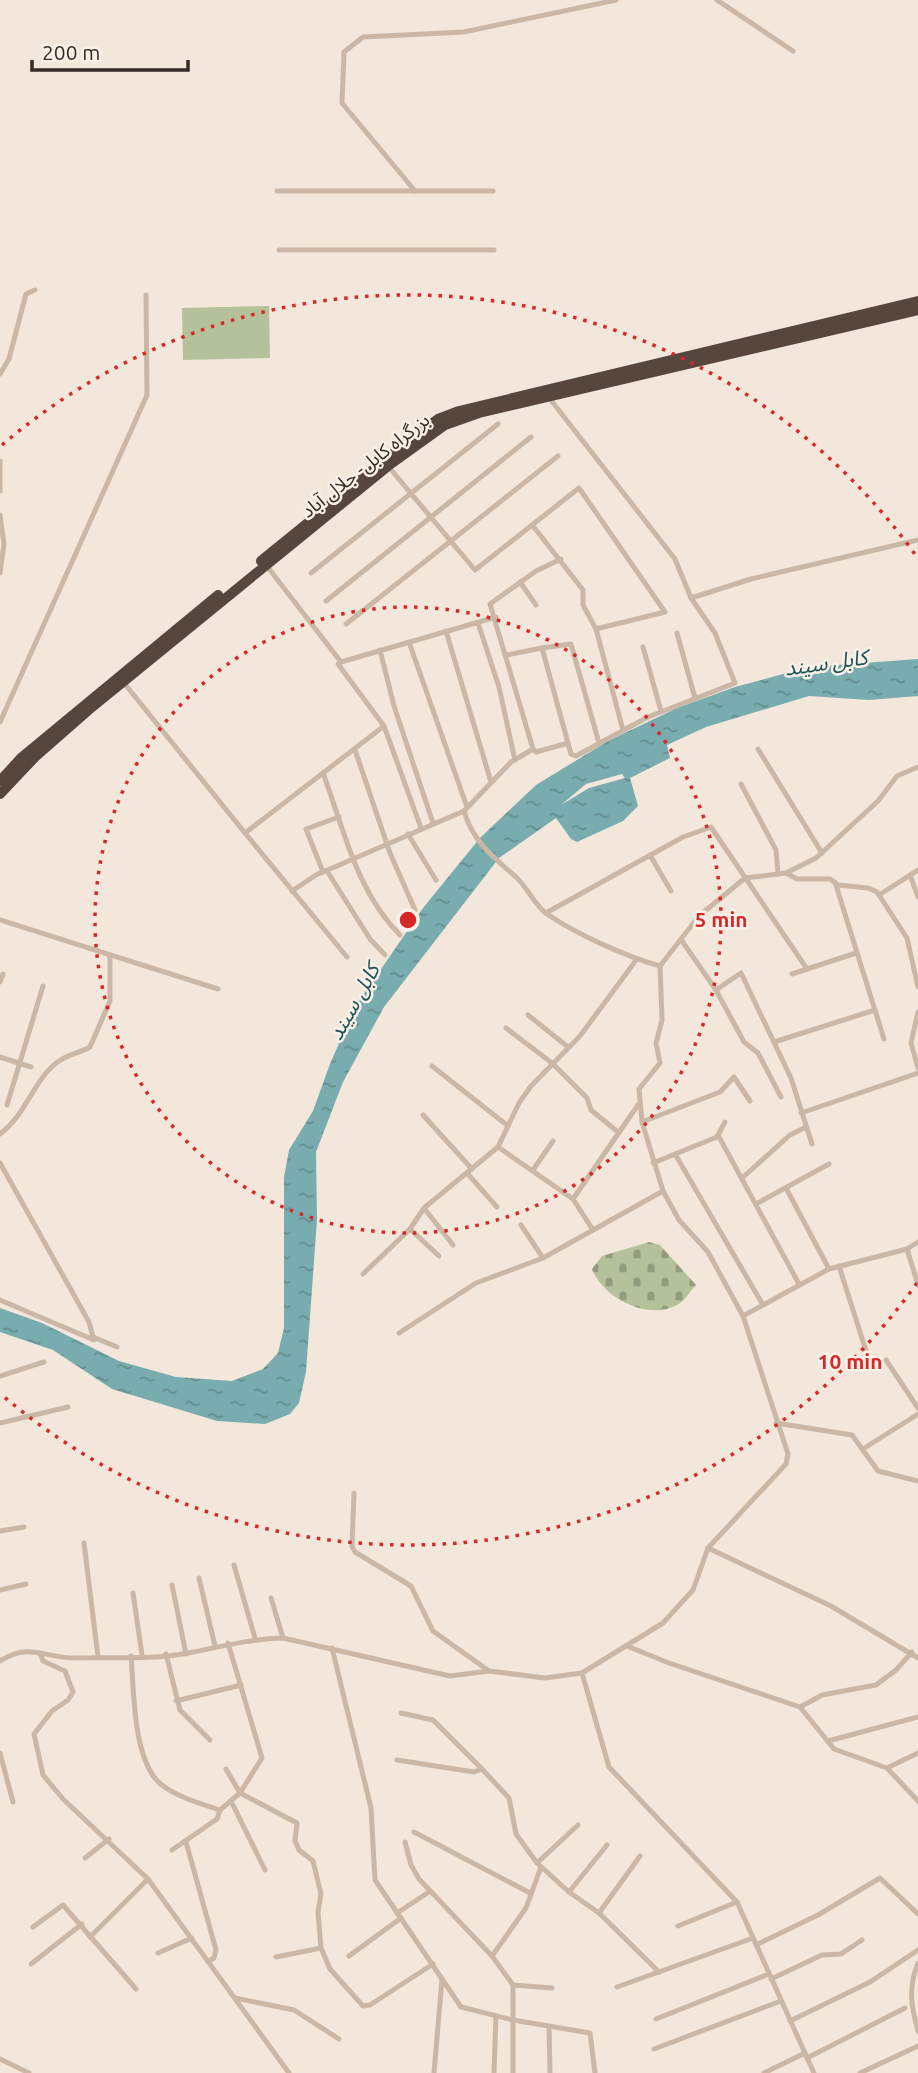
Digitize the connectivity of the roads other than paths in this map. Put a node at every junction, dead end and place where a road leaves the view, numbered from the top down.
1 (616, 0) edge
2 (718, 0) edge
3 (793, 51) dead end
4 (277, 191) dead end
5 (415, 191) junction
6 (493, 191) dead end
7 (279, 250) dead end
8 (494, 250) dead end
9 (35, 290) dead end
10 (146, 295) dead end
11 (918, 301) edge
12 (918, 310) edge
13 (830, 326) junction
14 (729, 350) junction
15 (0, 374) edge
16 (550, 399) junction
17 (498, 424) dead end
18 (531, 437) dead end
19 (558, 456) dead end
20 (0, 461) edge
21 (388, 466) junction
22 (0, 491) edge
23 (412, 495) junction
24 (0, 515) edge
25 (432, 517) junction
26 (533, 526) junction
27 (918, 540) edge
28 (452, 542) junction
29 (561, 559) junction
30 (264, 563) junction
31 (0, 573) edge
32 (311, 573) dead end
33 (520, 582) junction
34 (691, 598) junction
35 (326, 601) dead end
36 (536, 606) dead end
37 (496, 617) junction
38 (478, 623) junction
39 (346, 624) dead end
40 (596, 629) junction
41 (446, 631) junction
42 (677, 634) dead end
43 (409, 642) junction
44 (643, 647) dead end
45 (542, 648) junction
46 (380, 650) junction
47 (507, 654) junction
48 (341, 662) junction
49 (124, 683) junction
50 (695, 698) junction
51 (661, 712) junction
52 (0, 722) edge
53 (384, 726) junction
54 (623, 730) junction
55 (568, 743) junction
56 (599, 743) junction
57 (758, 748) dead end
58 (533, 749) junction
59 (355, 750) junction
60 (515, 760) junction
61 (918, 766) edge
62 (323, 773) junction
63 (0, 781) edge
64 (491, 782) junction
65 (741, 784) dead end
66 (0, 794) edge
67 (466, 809) junction
68 (339, 817) junction
69 (433, 823) junction
70 (421, 828) junction
71 (245, 833) junction
72 (408, 834) junction
73 (387, 844) junction
74 (822, 853) junction
75 (650, 855) junction
76 (353, 859) junction
77 (918, 870) edge
78 (325, 872) junction
79 (786, 873) junction
80 (778, 874) junction
81 (910, 875) junction
82 (745, 878) junction
83 (436, 880) dead end
84 (835, 882) junction
85 (292, 891) junction
86 (671, 891) dead end
87 (879, 895) junction
88 (918, 897) edge
89 (415, 910) dead end
90 (546, 913) junction
91 (0, 920) edge
92 (400, 934) dead end
93 (682, 941) junction
94 (856, 953) junction
95 (385, 955) dead end
96 (110, 956) junction
97 (347, 957) dead end
98 (637, 959) junction
99 (660, 966) junction
100 (807, 969) junction
101 (3, 974) dead end
102 (792, 974) dead end
103 (0, 982) edge
104 (43, 986) dead end
105 (918, 987) edge
106 (218, 989) dead end
107 (716, 990) junction
108 (875, 1010) junction
109 (918, 1012) edge
110 (528, 1015) dead end
111 (916, 1022) edge
112 (506, 1028) dead end
113 (884, 1039) dead end
114 (774, 1042) junction
115 (914, 1043) edge
116 (568, 1047) junction
117 (0, 1057) edge
118 (19, 1063) junction
119 (552, 1063) junction
120 (432, 1066) dead end
121 (31, 1067) dead end
122 (918, 1068) edge
123 (918, 1073) edge
124 (780, 1097) dead end
125 (750, 1101) dead end
126 (7, 1105) dead end
127 (638, 1105) junction
128 (802, 1113) junction
129 (423, 1115) dead end
130 (642, 1122) junction
131 (725, 1122) dead end
132 (508, 1126) junction
133 (806, 1126) junction
134 (618, 1132) junction
135 (0, 1134) edge
136 (718, 1135) junction
137 (553, 1141) dead end
138 (812, 1144) dead end
139 (498, 1147) junction
140 (675, 1154) junction
141 (0, 1163) edge
142 (653, 1163) junction
143 (829, 1164) dead end
144 (533, 1170) junction
145 (470, 1171) junction
146 (742, 1178) junction
147 (786, 1188) junction
148 (663, 1191) junction
149 (573, 1199) junction
150 (756, 1204) junction
151 (497, 1207) dead end
152 (424, 1208) junction
153 (521, 1225) dead end
154 (410, 1229) junction
155 (593, 1230) junction
156 (918, 1242) edge
157 (453, 1245) dead end
158 (906, 1249) junction
159 (439, 1256) dead end
160 (543, 1258) junction
161 (839, 1266) junction
162 (829, 1269) junction
163 (363, 1274) dead end
164 (799, 1284) junction
165 (918, 1285) edge
166 (0, 1300) edge
167 (763, 1305) junction
168 (743, 1316) junction
169 (399, 1333) dead end
170 (97, 1341) junction
171 (117, 1347) dead end
172 (867, 1354) dead end
173 (887, 1360) dead end
174 (44, 1362) dead end
175 (0, 1376) edge
176 (68, 1407) dead end
177 (918, 1408) edge
178 (918, 1414) edge
179 (0, 1423) edge
180 (776, 1423) junction
181 (863, 1449) junction
182 (918, 1481) edge
183 (354, 1493) dead end
184 (24, 1527) dead end
185 (0, 1531) edge
186 (84, 1543) dead end
187 (708, 1548) junction
188 (234, 1565) dead end
189 (199, 1578) dead end
190 (26, 1584) dead end
191 (172, 1585) dead end
192 (0, 1590) edge
193 (133, 1593) dead end
194 (271, 1598) dead end
195 (283, 1638) junction
196 (255, 1639) junction
197 (228, 1643) junction
198 (215, 1646) junction
199 (628, 1646) junction
200 (332, 1648) junction
201 (912, 1652) junction
202 (40, 1653) junction
203 (166, 1654) junction
204 (186, 1654) junction
205 (131, 1656) junction
206 (142, 1656) junction
207 (98, 1657) junction
208 (918, 1658) edge
209 (0, 1661) edge
210 (489, 1671) junction
211 (582, 1673) junction
212 (240, 1685) junction
213 (176, 1700) junction
214 (800, 1707) junction
215 (401, 1713) dead end
216 (918, 1717) edge
217 (211, 1740) dead end
218 (828, 1741) junction
219 (0, 1753) edge
220 (918, 1753) edge
221 (397, 1760) dead end
222 (887, 1768) junction
223 (226, 1769) dead end
224 (482, 1769) junction
225 (240, 1793) junction
226 (13, 1801) dead end
227 (918, 1801) edge
228 (232, 1803) junction
229 (220, 1810) junction
230 (578, 1825) dead end
231 (414, 1832) dead end
232 (108, 1839) junction
233 (186, 1842) junction
234 (405, 1842) dead end
235 (607, 1845) dead end
236 (172, 1850) dead end
237 (640, 1856) dead end
238 (85, 1858) dead end
239 (539, 1865) junction
240 (265, 1870) dead end
241 (148, 1879) junction
242 (429, 1892) junction
243 (569, 1892) junction
244 (530, 1893) junction
245 (737, 1902) junction
246 (599, 1913) junction
247 (918, 1914) edge
248 (399, 1916) junction
249 (82, 1924) junction
250 (678, 1926) dead end
251 (33, 1927) dead end
252 (90, 1937) junction
253 (192, 1938) junction
254 (753, 1938) junction
255 (862, 1940) dead end
256 (756, 1945) junction
257 (321, 1948) junction
258 (918, 1950) edge
259 (158, 1953) dead end
260 (349, 1955) dead end
261 (492, 1956) junction
262 (276, 1957) dead end
263 (209, 1961) junction
264 (918, 1963) edge
265 (31, 1964) dead end
266 (433, 1964) junction
267 (659, 1972) junction
268 (770, 1977) junction
269 (442, 1979) junction
270 (513, 1984) junction
271 (617, 1987) dead end
272 (552, 1988) dead end
273 (136, 1989) dead end
274 (235, 1998) junction
275 (782, 2001) junction
276 (905, 2008) dead end
277 (916, 2015) edge
278 (496, 2016) junction
279 (656, 2019) dead end
280 (513, 2020) junction
281 (790, 2021) junction
282 (549, 2026) junction
283 (918, 2031) edge
284 (339, 2039) dead end
285 (918, 2046) edge
286 (654, 2049) dead end
287 (806, 2055) junction
288 (0, 2059) edge
289 (29, 2073) edge
290 (289, 2073) edge
291 (434, 2073) edge
292 (494, 2073) edge
293 (513, 2073) edge
294 (550, 2073) edge
295 (595, 2073) edge
296 (764, 2073) edge
297 (814, 2073) edge
298 (860, 2073) edge

1 - 5 street
2 - 3 street
4 - 5 street
5 - 6 street
7 - 8 street
9 - 15 street
10 - 52 street
11 - 13 highway, بزرگراه کابل- جلال آباد
12 - 13 highway, بزرگراه کابل- جلال آباد
13 - 14 highway, بزرگراه کابل- جلال آباد
14 - 16 highway, بزرگراه کابل- جلال آباد
14 - 30 highway, بزرگراه کابل- جلال آباد
16 - 21 highway, بزرگراه کابل- جلال آباد
16 - 34 street
17 - 23 street
18 - 25 street
19 - 28 street
20 - 22 street
21 - 23 street
21 - 30 highway, بزرگراه کابل- جلال آباد
23 - 25 street
23 - 32 street
24 - 31 street
25 - 28 street
25 - 35 street
26 - 28 street
26 - 29 street
26 - 40 street
27 - 34 street
28 - 39 street
29 - 33 street
29 - 40 street
30 - 48 street
30 - 49 highway, بزرگراه کابل- جلال آباد
30 - 63 highway, بزرگراه کابل- جلال آباد
33 - 36 street
33 - 37 street
34 - 50 street
37 - 38 street
37 - 47 street
38 - 41 street
38 - 60 street
40 - 54 street
41 - 43 street
41 - 64 street
42 - 50 street
43 - 46 street
43 - 67 street
44 - 51 street
45 - 47 street
45 - 55 street
45 - 56 street
46 - 48 street
46 - 69 street
47 - 58 street
48 - 53 street
49 - 66 highway, بزرگراه کابل- جلال آباد
49 - 71 street
50 - 51 street
51 - 54 street
53 - 59 street
53 - 70 street
54 - 56 street
55 - 56 street
55 - 58 street
57 - 74 street
58 - 60 street
59 - 62 street
59 - 73 street
60 - 64 street
61 - 74 street
62 - 68 street
62 - 71 street
64 - 67 street
65 - 80 street
67 - 69 street
67 - 90 street
68 - 76 street
68 - 78 street
69 - 70 street
70 - 72 street
71 - 85 street
72 - 73 street
72 - 83 street
73 - 76 street
73 - 89 street
74 - 79 street
75 - 82 street
75 - 86 street
75 - 90 street
76 - 78 street
76 - 92 street
77 - 81 street
78 - 85 street
78 - 95 street
79 - 80 street
79 - 84 street
80 - 82 street
81 - 87 street
81 - 88 street
82 - 93 street
82 - 100 street
84 - 87 street
84 - 94 street
85 - 97 street
87 - 105 street
90 - 98 street
91 - 96 street
93 - 99 street
93 - 107 street
94 - 100 street
94 - 108 street
96 - 106 street
96 - 135 street
98 - 99 street
98 - 116 street
99 - 127 street
100 - 102 street
101 - 103 street
104 - 118 street
107 - 114 street
107 - 124 street
108 - 113 street
108 - 114 street
109 - 111 street
110 - 116 street
111 - 115 street
112 - 119 street
114 - 128 street
115 - 122 street
116 - 119 street
117 - 118 street
118 - 121 street
118 - 126 street
119 - 132 street
119 - 134 street
120 - 132 street
123 - 128 street
125 - 130 street
127 - 130 street
127 - 134 street
128 - 133 street
129 - 145 street
130 - 142 street
131 - 136 street
132 - 139 street
133 - 138 street
133 - 146 street
134 - 149 street
136 - 140 street
136 - 146 street
137 - 144 street
139 - 144 street
139 - 145 street
140 - 142 street
140 - 167 street
141 - 170 street
142 - 148 street
143 - 147 street
144 - 149 street
145 - 151 street
145 - 152 street
146 - 150 street
147 - 150 street
147 - 162 street
148 - 155 street
148 - 168 street
149 - 155 street
150 - 164 street
152 - 154 street
152 - 157 street
153 - 160 street
154 - 159 street
154 - 163 street
155 - 160 street
156 - 158 street
158 - 161 street
158 - 165 street
160 - 169 street
161 - 162 street
161 - 172 street
162 - 164 street
164 - 167 street
166 - 170 street
167 - 168 street
168 - 180 street
170 - 171 street
173 - 177 street
174 - 175 street
176 - 179 street
178 - 181 street
180 - 181 street
180 - 187 street
181 - 182 street
183 - 210 street
184 - 185 street
186 - 207 street
187 - 199 street
187 - 201 street
188 - 196 street
189 - 198 street
190 - 192 street
191 - 204 street
193 - 206 street
194 - 195 street
195 - 196 street
195 - 200 street
196 - 197 street
197 - 198 street
197 - 212 street
198 - 204 street
199 - 211 street
199 - 214 street
200 - 210 street
200 - 248 street
201 - 208 street
201 - 214 street
202 - 207 street
202 - 209 street
202 - 232 street
203 - 204 street
203 - 206 street
203 - 213 street
205 - 206 street
205 - 207 street
205 - 229 street
210 - 211 street
211 - 245 street
212 - 213 street
212 - 225 street
213 - 217 street
214 - 218 street
215 - 224 street
216 - 218 street
218 - 222 street
219 - 226 street
220 - 222 street
221 - 224 street
222 - 227 street
223 - 225 street
224 - 239 street
225 - 228 street
225 - 257 street
228 - 229 street
228 - 240 street
229 - 233 street
230 - 239 street
231 - 244 street
232 - 238 street
232 - 241 street
233 - 236 street
233 - 263 street
234 - 242 street
235 - 243 street
237 - 246 street
239 - 243 street
239 - 244 street
241 - 252 street
241 - 253 street
242 - 248 street
242 - 261 street
243 - 246 street
244 - 261 street
245 - 250 street
245 - 254 street
246 - 267 street
247 - 256 street
248 - 260 street
248 - 266 street
249 - 251 street
249 - 252 street
249 - 265 street
252 - 273 street
253 - 259 street
253 - 263 street
254 - 256 street
254 - 267 street
255 - 268 street
256 - 268 street
257 - 262 street
257 - 266 street
258 - 281 street
261 - 270 street
263 - 274 street
264 - 277 street
266 - 269 street
267 - 271 street
268 - 275 street
268 - 279 street
269 - 278 street
269 - 291 street
270 - 272 street
270 - 280 street
274 - 284 street
274 - 290 street
275 - 281 street
275 - 286 street
276 - 287 street
277 - 283 street
278 - 280 street
278 - 292 street
280 - 282 street
280 - 293 street
281 - 287 street
282 - 294 street
282 - 295 street
285 - 298 street
287 - 296 street
287 - 297 street
288 - 289 street

